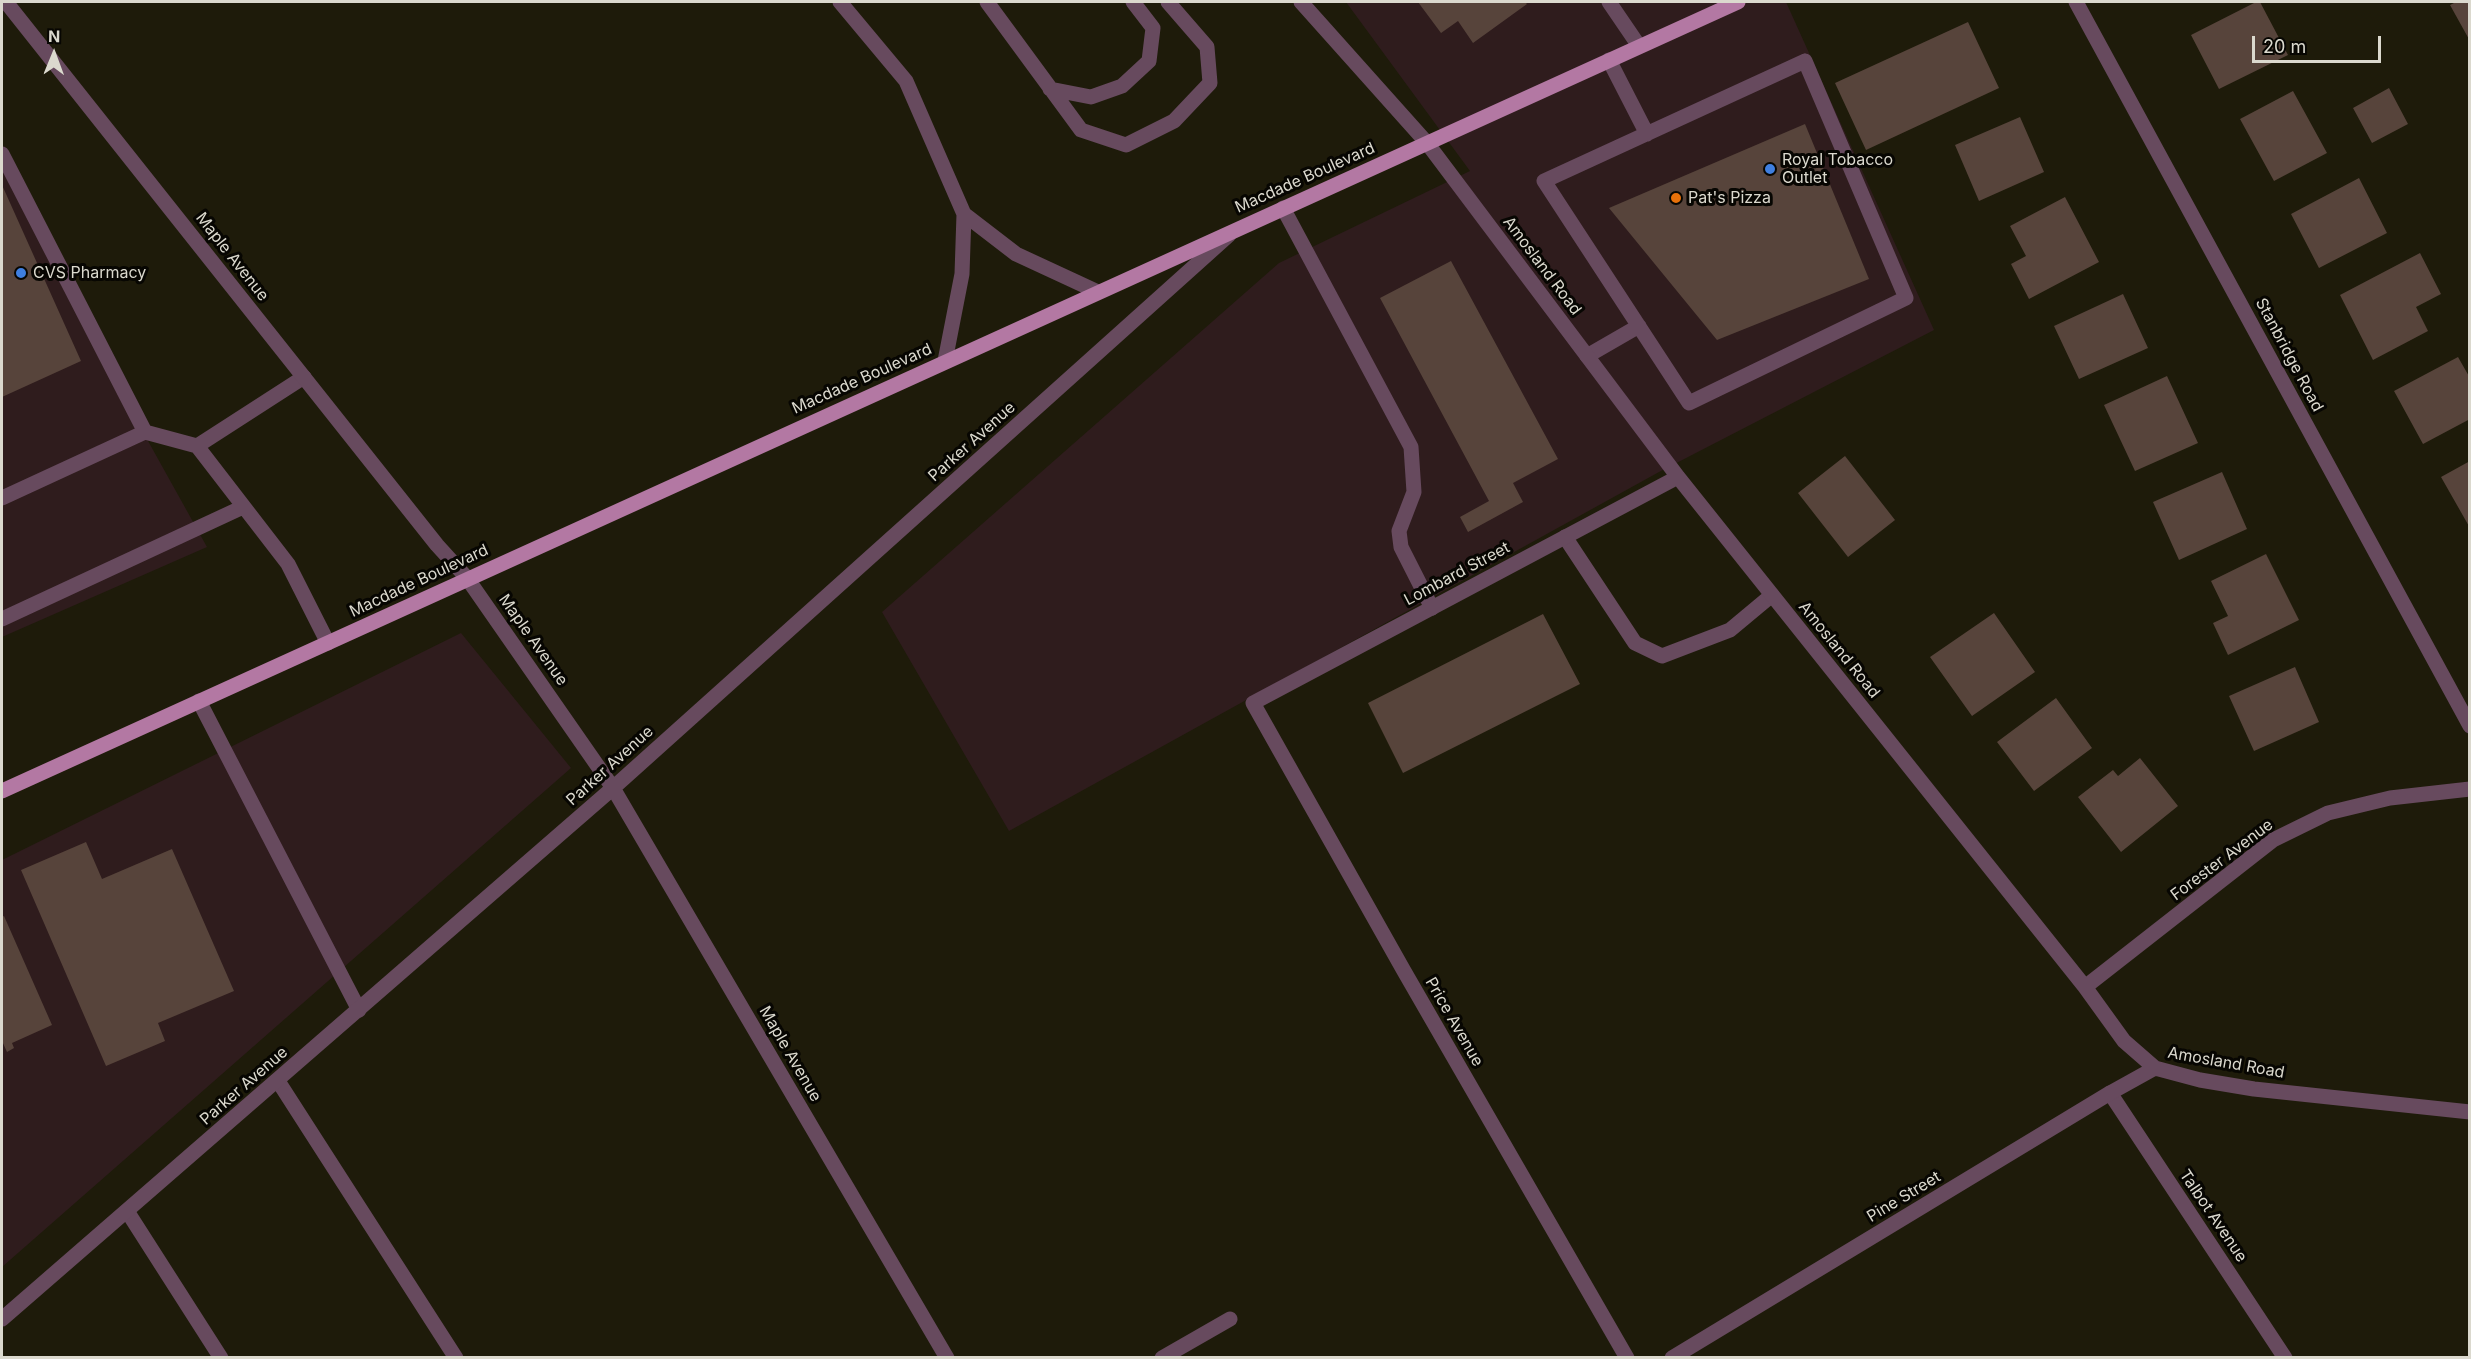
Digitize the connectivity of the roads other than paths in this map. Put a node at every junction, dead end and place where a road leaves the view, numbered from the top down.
1 (6, 2) edge
2 (840, 2) edge
3 (987, 2) edge
4 (1133, 2) edge
5 (1168, 2) edge
6 (1301, 2) edge
7 (1609, 2) edge
8 (1738, 2) edge
9 (2076, 2) edge
10 (1639, 46) junction
11 (1609, 60) junction
12 (1050, 89) junction
13 (1647, 134) junction
14 (1426, 143) junction
15 (2, 154) edge
16 (1283, 208) junction
17 (964, 214) junction
18 (1234, 230) junction
19 (1098, 292) junction
20 (1639, 326) junction
21 (1587, 356) junction
22 (945, 361) junction
23 (304, 376) junction
24 (145, 432) junction
25 (197, 446) junction
26 (1678, 477) junction
27 (2, 498) edge
28 (243, 507) junction
29 (1565, 537) junction
30 (467, 578) junction
31 (1772, 595) junction
32 (1432, 608) junction
33 (2, 620) edge
34 (328, 643) junction
35 (200, 701) junction
36 (1252, 703) joint
37 (2469, 726) edge
38 (4, 786) edge
39 (613, 788) junction
40 (2469, 789) edge
41 (2085, 987) junction
42 (359, 1010) junction
43 (2155, 1068) junction
44 (278, 1081) junction
45 (2110, 1094) junction
46 (2469, 1112) edge
47 (127, 1210) junction
48 (2, 1319) edge
49 (1230, 1319) dead end
50 (221, 1358) edge
51 (456, 1358) edge
52 (947, 1358) edge
53 (1162, 1358) edge
54 (1627, 1358) edge
55 (1672, 1358) edge
56 (2285, 1358) edge

1 - 23 street, Maple Avenue
2 - 17 street
3 - 12 street
4 - 12 street
5 - 12 street
6 - 14 street, Amosland Road
7 - 10 street
8 - 10 main road, Macdade Boulevard
9 - 37 street, Stanbridge Road
10 - 11 main road, Macdade Boulevard
11 - 13 street
11 - 14 main road, Macdade Boulevard
13 - 20 street
13 - 20 street
14 - 16 main road, Macdade Boulevard
14 - 21 street, Amosland Road
15 - 24 street
16 - 18 main road, Macdade Boulevard
16 - 32 street
17 - 19 street
17 - 22 street
18 - 19 main road, Macdade Boulevard
18 - 39 street, Parker Avenue
19 - 22 main road, Macdade Boulevard
20 - 21 street
21 - 26 street, Amosland Road
22 - 30 main road, Macdade Boulevard
23 - 25 street
23 - 30 street, Maple Avenue
24 - 25 street
24 - 27 street
25 - 28 street
26 - 29 street, Lombard Street
26 - 31 street, Amosland Road
28 - 33 street
28 - 34 street
29 - 31 street
29 - 32 street, Lombard Street
30 - 34 main road, Macdade Boulevard
30 - 39 street, Maple Avenue
31 - 41 street, Amosland Road
32 - 36 street, Lombard Street
34 - 35 main road, Macdade Boulevard
35 - 38 main road, Macdade Boulevard
35 - 42 street
36 - 54 street, Price Avenue
39 - 42 street, Parker Avenue
39 - 52 street, Maple Avenue
40 - 41 street, Forester Avenue
41 - 43 street, Amosland Road
42 - 44 street, Parker Avenue
43 - 45 street, Pine Street
43 - 46 street, Amosland Road
44 - 47 street, Parker Avenue
44 - 51 street
45 - 55 street, Pine Street
45 - 56 street, Talbot Avenue
47 - 48 street, Parker Avenue
47 - 50 street
49 - 53 street

